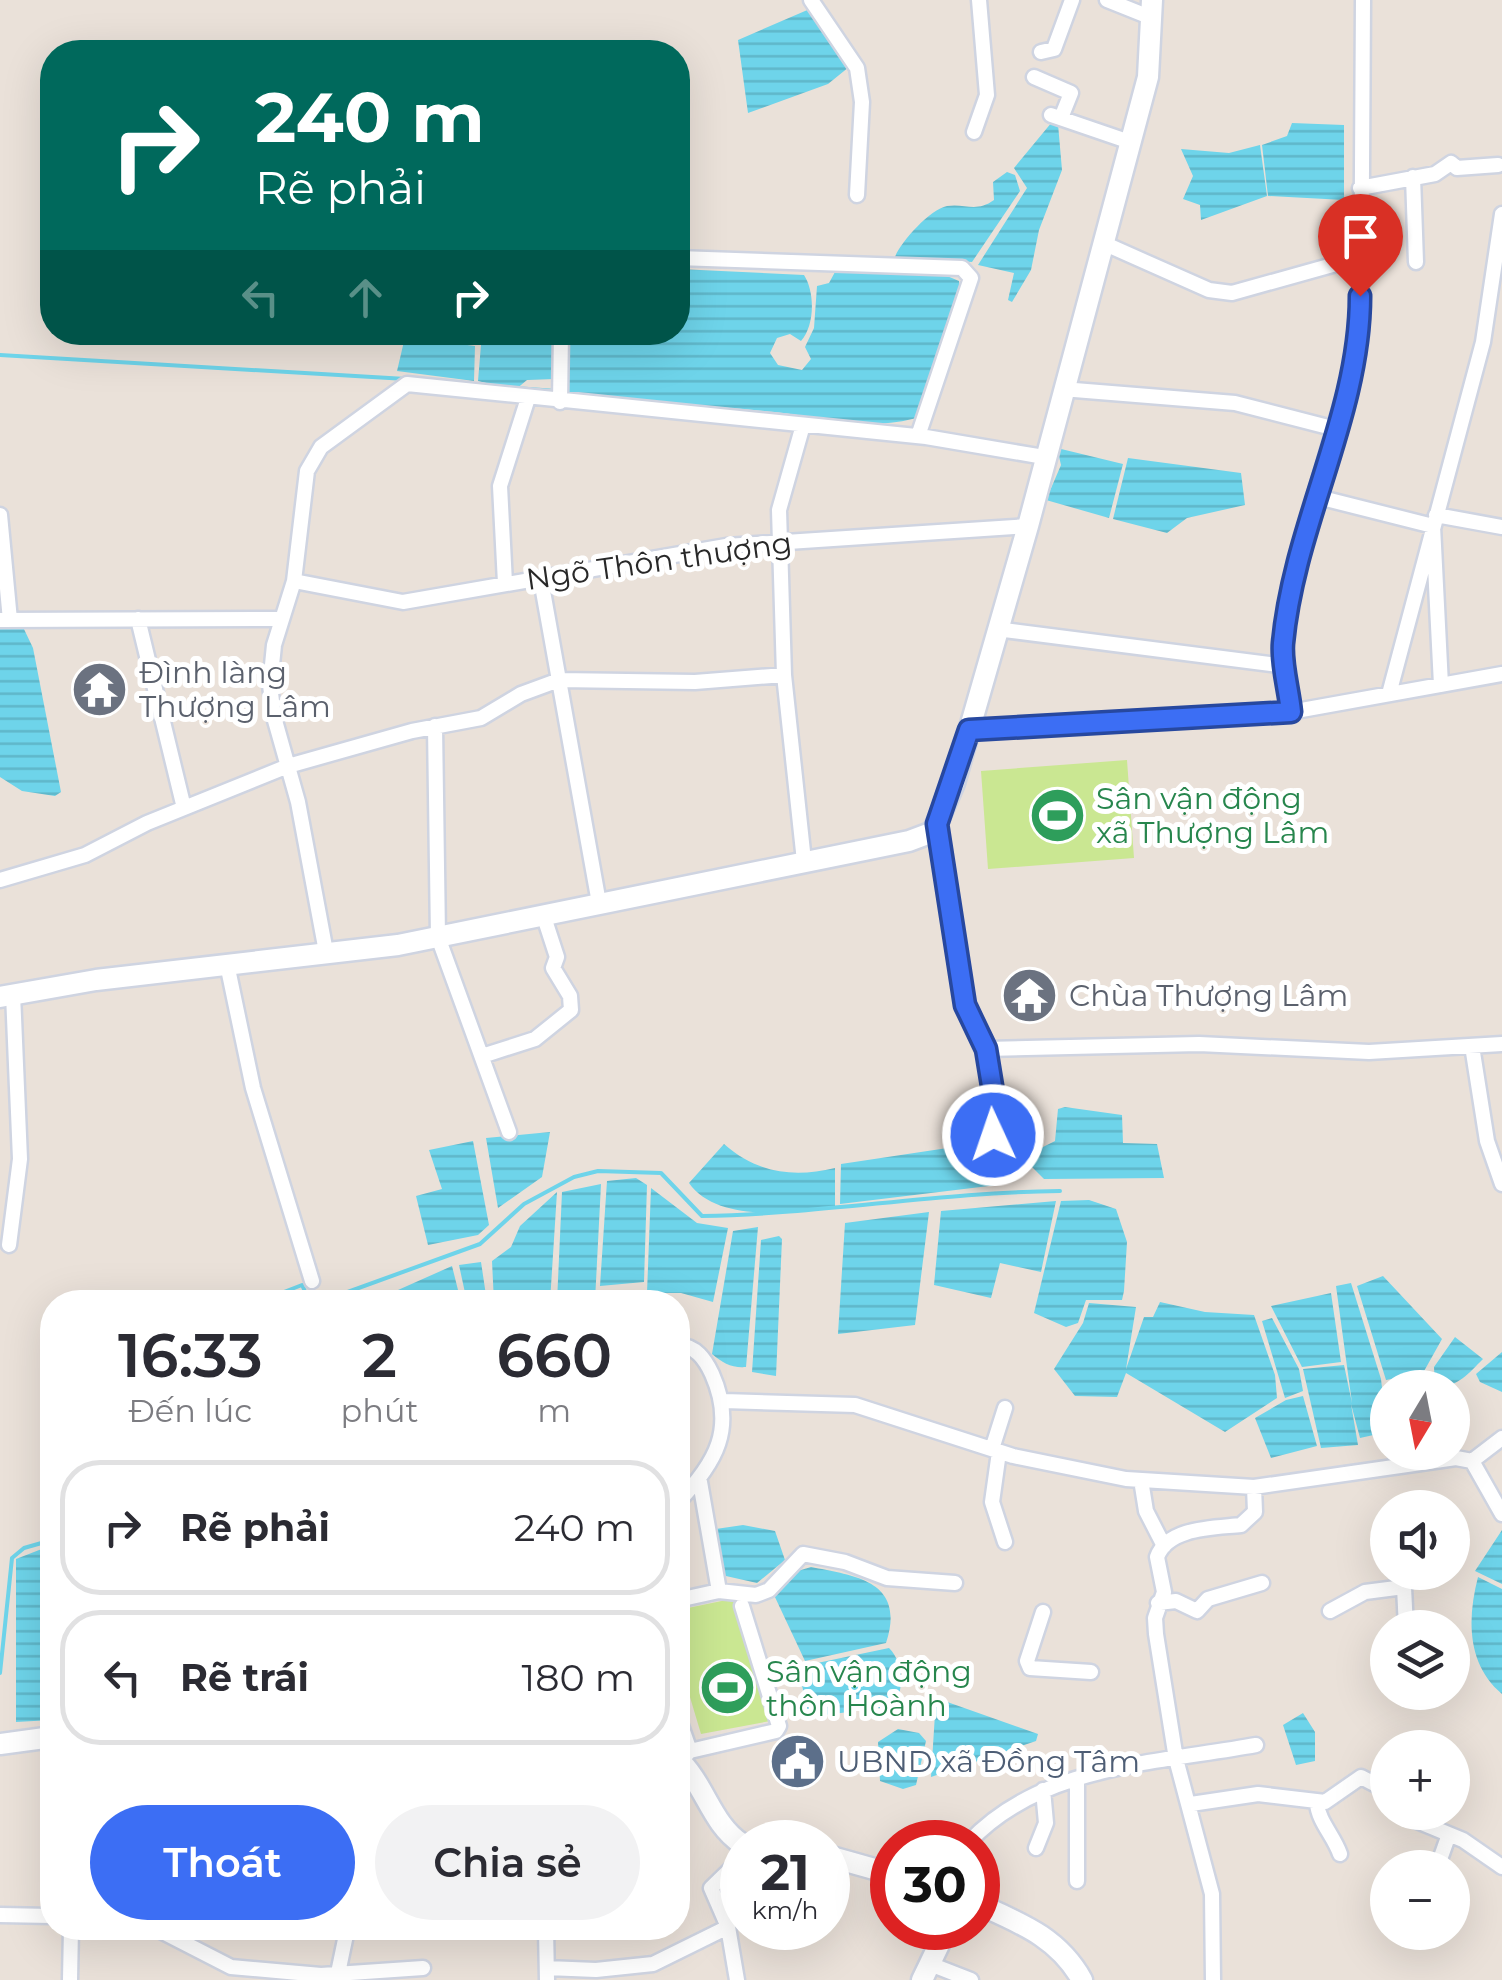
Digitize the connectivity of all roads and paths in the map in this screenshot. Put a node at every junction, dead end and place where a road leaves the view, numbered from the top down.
1 (813, 0) edge
2 (980, 0) edge
3 (1072, 0) edge
4 (1107, 0) edge
5 (1363, 0) edge
6 (1152, 9) edge
7 (1041, 52) dead end
8 (1034, 77) dead end
9 (974, 132) dead end
10 (1130, 142) junction
11 (1498, 165) dead end
12 (1413, 177) junction
13 (1360, 188) junction
14 (857, 195) dead end
15 (1502, 214) edge
16 (1103, 243) junction
17 (1360, 257) junction
18 (690, 258) edge
19 (1416, 262) dead end
20 (1483, 342) junction
21 (1502, 344) edge
22 (561, 345) edge
23 (1062, 389) junction
24 (528, 398) junction
25 (560, 402) junction
26 (803, 425) junction
27 (1336, 428) junction
28 (918, 436) junction
29 (1044, 457) junction
30 (1318, 497) junction
31 (0, 515) edge
32 (1435, 520) junction
33 (1028, 526) junction
34 (1502, 527) edge
35 (782, 542) junction
36 (541, 580) junction
37 (294, 581) junction
38 (505, 583) junction
39 (138, 619) junction
40 (281, 619) junction
41 (5, 620) edge
42 (996, 629) junction
43 (1286, 666) junction
44 (1502, 674) edge
45 (784, 676) junction
46 (559, 680) junction
47 (1441, 685) junction
48 (1389, 694) junction
49 (1291, 712) junction
50 (435, 726) junction
51 (969, 730) junction
52 (288, 766) junction
53 (184, 808) junction
54 (937, 824) junction
55 (804, 861) junction
56 (0, 880) edge
57 (600, 902) junction
58 (543, 914) junction
59 (438, 936) junction
60 (326, 952) junction
61 (227, 964) junction
62 (7, 995) edge
63 (1502, 1044) edge
64 (1472, 1046) junction
65 (986, 1049) junction
66 (482, 1056) junction
67 (509, 1132) dead end
68 (990, 1143) dead end
69 (1502, 1184) edge
70 (9, 1245) dead end
71 (312, 1281) dead end
72 (690, 1351) edge
73 (724, 1401) junction
74 (1005, 1408) dead end
75 (1502, 1438) edge
76 (995, 1451) junction
77 (1472, 1461) junction
78 (1142, 1480) junction
79 (700, 1482) junction
80 (1254, 1488) junction
81 (690, 1491) edge
82 (1502, 1514) edge
83 (1005, 1542) dead end
84 (1164, 1546) junction
85 (955, 1583) dead end
86 (1262, 1583) dead end
87 (719, 1591) junction
88 (690, 1597) edge
89 (1158, 1603) junction
90 (742, 1606) dead end
91 (1406, 1610) edge
92 (1330, 1611) dead end
93 (1043, 1612) dead end
94 (1092, 1672) dead end
95 (40, 1739) edge
96 (0, 1744) edge
97 (1256, 1745) dead end
98 (690, 1755) edge
99 (1176, 1759) junction
100 (690, 1771) edge
101 (1077, 1779) junction
102 (1370, 1782) edge
103 (1043, 1790) junction
104 (1316, 1803) junction
105 (1191, 1804) junction
106 (997, 1820) edge
107 (720, 1821) edge
108 (1438, 1830) edge
109 (1448, 1836) junction
110 (1036, 1848) dead end
111 (1443, 1850) edge
112 (1340, 1854) dead end
113 (1502, 1867) edge
114 (720, 1879) edge
115 (1076, 1880) dead end
116 (720, 1908) edge
117 (1000, 1914) edge
118 (0, 1915) edge
119 (40, 1916) edge
120 (720, 1931) edge
121 (71, 1940) edge
122 (179, 1940) edge
123 (341, 1940) edge
124 (546, 1940) edge
125 (732, 1950) edge
126 (422, 1968) dead end
127 (652, 1972) edge
128 (926, 1972) edge
129 (338, 1974) junction
130 (547, 1974) edge
131 (70, 1980) edge
132 (737, 1980) edge
133 (971, 1980) edge
134 (1082, 1980) edge
135 (1212, 1980) edge

1 - 14 street
2 - 9 street
3 - 7 street
4 - 6 street
5 - 13 street
6 - 10 street
8 - 10 street
10 - 16 street
11 - 12 street
12 - 13 street
12 - 19 street
13 - 17 street
15 - 20 street
16 - 17 street
16 - 23 street
17 - 27 street
18 - 28 street
20 - 21 street
20 - 32 street
22 - 25 street
23 - 27 street
23 - 29 street
24 - 25 street
24 - 37 street
24 - 38 street
25 - 26 street
26 - 28 street
26 - 35 street
27 - 30 street
28 - 29 street
29 - 33 street
30 - 32 street
30 - 43 street
31 - 41 street
32 - 34 street
32 - 47 street
32 - 48 street
33 - 35 street, Ngõ Thôn thượng
33 - 42 street
35 - 36 street, Ngõ Thôn thượng
35 - 45 street
36 - 38 street, Ngõ Thôn thượng
36 - 46 street
37 - 38 street, Ngõ Thôn thượng
37 - 40 street
39 - 40 street
39 - 41 street
39 - 53 street
40 - 52 street
42 - 43 street
42 - 51 street
43 - 49 street
44 - 47 street
45 - 46 street
45 - 55 street
46 - 50 street
46 - 57 street
47 - 48 street
48 - 49 street
49 - 51 street
50 - 52 street
50 - 59 street
51 - 54 street
52 - 53 street
52 - 60 street
53 - 56 street
54 - 55 street
54 - 65 street
55 - 57 street
57 - 58 street
58 - 59 street
58 - 66 street
59 - 60 street
59 - 66 street
60 - 61 street
61 - 62 street
61 - 71 street
62 - 70 street
63 - 64 street
64 - 65 street
64 - 69 street
65 - 68 street
66 - 67 street
72 - 73 street
73 - 76 street
73 - 79 street
74 - 76 street
75 - 77 street
76 - 78 street
76 - 83 street
77 - 80 street
77 - 82 street
78 - 80 street
78 - 84 street
79 - 81 street
79 - 87 street
80 - 84 street
84 - 89 street
85 - 87 street
86 - 89 street
87 - 88 street
89 - 99 street
90 - 98 street
91 - 92 street
93 - 94 street
95 - 96 street
97 - 99 street
99 - 101 street
99 - 105 street
100 - 107 street
101 - 103 street
101 - 115 street
102 - 104 street
103 - 106 street
103 - 110 street
104 - 105 street
104 - 112 street
105 - 135 street
108 - 109 street
109 - 111 street
109 - 113 street
114 - 116 street
117 - 134 street
118 - 119 street
120 - 127 street
121 - 131 street
122 - 129 street
123 - 129 street
124 - 130 street
125 - 132 street
126 - 129 street
127 - 130 street
128 - 133 street

